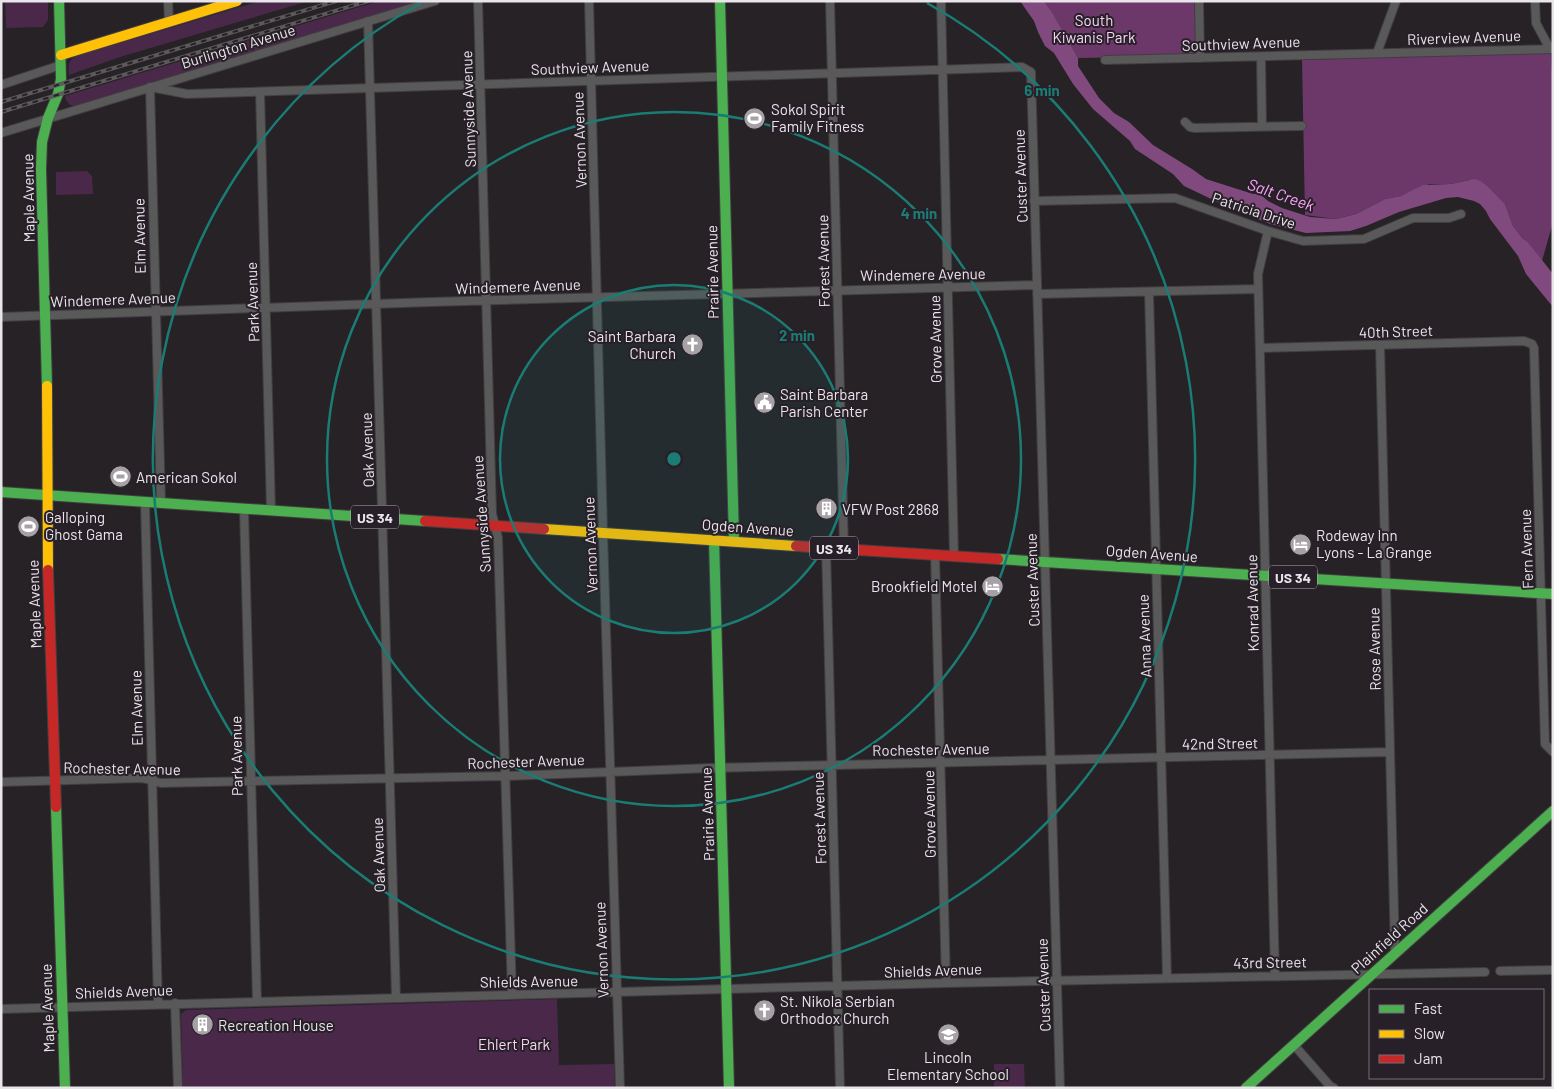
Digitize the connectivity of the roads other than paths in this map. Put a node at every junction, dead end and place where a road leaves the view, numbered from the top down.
1 (59, 1) edge
2 (168, 1) edge
3 (236, 1) edge
4 (435, 1) edge
5 (478, 1) edge
6 (589, 1) edge
7 (720, 1) edge
8 (830, 1) edge
9 (941, 1) edge
10 (1199, 1) edge
11 (1396, 1) edge
12 (1536, 1) edge
13 (169, 21) junction
14 (368, 21) junction
15 (1552, 49) edge
16 (1377, 53) junction
17 (1261, 57) junction
18 (1200, 58) junction
19 (61, 60) junction
20 (1105, 60) dead end
21 (942, 69) junction
22 (832, 72) junction
23 (1031, 72) joint
24 (722, 77) junction
25 (591, 81) junction
26 (481, 84) junction
27 (1, 85) edge
28 (150, 87) junction
29 (370, 88) junction
30 (260, 92) junction
31 (48, 118) junction
32 (1184, 122) dead end
33 (1262, 126) junction
34 (1302, 126) dead end
35 (1, 133) edge
36 (1034, 201) junction
37 (1461, 214) dead end
38 (1268, 231) junction
39 (1036, 285) junction
40 (948, 287) junction
41 (1258, 289) junction
42 (837, 290) junction
43 (1149, 292) junction
44 (728, 293) junction
45 (1037, 294) junction
46 (597, 298) junction
47 (487, 301) junction
48 (376, 304) junction
49 (266, 307) junction
50 (155, 311) junction
51 (45, 315) junction
52 (1, 316) edge
53 (1532, 344) joint
54 (1380, 345) junction
55 (1260, 348) junction
56 (1, 492) edge
57 (48, 495) junction
58 (145, 502) junction
59 (161, 503) junction
60 (244, 509) junction
61 (272, 510) junction
62 (382, 518) junction
63 (495, 526) junction
64 (603, 533) junction
65 (714, 540) junction
66 (734, 541) junction
67 (826, 548) junction
68 (844, 549) junction
69 (935, 555) junction
70 (954, 556) junction
71 (1045, 561) junction
72 (1156, 568) junction
73 (1266, 576) junction
74 (1386, 584) junction
75 (1541, 594) junction
76 (1553, 594) edge
77 (1390, 752) junction
78 (1553, 752) edge
79 (1270, 755) junction
80 (1161, 758) junction
81 (1052, 760) junction
82 (941, 762) junction
83 (831, 766) junction
84 (720, 768) junction
85 (611, 772) junction
86 (505, 776) junction
87 (390, 779) junction
88 (54, 780) junction
89 (152, 780) junction
90 (250, 781) junction
91 (1, 782) edge
92 (1553, 811) edge
93 (1395, 952) junction
94 (1553, 970) edge
95 (1500, 971) dead end
96 (1485, 972) dead end
97 (1371, 974) junction
98 (1275, 976) junction
99 (1167, 978) junction
100 (1057, 981) junction
101 (946, 983) junction
102 (838, 986) junction
103 (727, 990) junction
104 (616, 993) junction
105 (512, 995) junction
106 (396, 998) junction
107 (257, 1002) junction
108 (175, 1003) junction
109 (158, 1004) junction
110 (62, 1006) junction
111 (1, 1009) edge
112 (1294, 1046) junction
113 (65, 1088) edge
114 (178, 1088) edge
115 (620, 1088) edge
116 (729, 1088) edge
117 (840, 1088) edge
118 (1060, 1088) edge
119 (1246, 1088) edge
120 (1334, 1088) edge

1 - 19 street, Maple Avenue
2 - 13 street
3 - 13 street
4 - 14 street, Burlington Avenue
5 - 26 street, Sunnyside Avenue
6 - 25 street, Vernon Avenue
7 - 24 street, Prairie Avenue
8 - 22 street, Forest Avenue
9 - 21 street, Grove Avenue
10 - 18 street
11 - 16 street
12 - 15 street
13 - 19 street
14 - 28 street, Burlington Avenue
14 - 29 street, Oak Avenue
15 - 16 street, Riverview Avenue
16 - 17 street, Southview Avenue
17 - 18 street, Southview Avenue
17 - 33 street
18 - 20 street, Southview Avenue
19 - 27 street
19 - 31 street, Maple Avenue
21 - 22 street, Southview Avenue
21 - 23 street, Southview Avenue
21 - 40 street, Grove Avenue
22 - 24 street, Southview Avenue
22 - 42 street, Forest Avenue
23 - 36 street, Custer Avenue
24 - 25 street, Southview Avenue
24 - 44 street, Prairie Avenue
25 - 26 street, Southview Avenue
25 - 46 street, Vernon Avenue
26 - 29 street, Southview Avenue
26 - 47 street, Sunnyside Avenue
28 - 30 street, Southview Avenue
28 - 31 street, Burlington Avenue
28 - 50 street, Elm Avenue
29 - 30 street, Southview Avenue
29 - 48 street, Oak Avenue
30 - 49 street, Park Avenue
31 - 35 street, Burlington Avenue
31 - 51 street, Maple Avenue
32 - 33 street
33 - 34 street
36 - 38 street, Patricia Drive
36 - 39 street, Custer Avenue
37 - 38 street, Patricia Drive
38 - 41 street, Konrad Avenue
39 - 40 street, Windemere Avenue
39 - 45 street, Custer Avenue
40 - 42 street, Windemere Avenue
40 - 70 street, Grove Avenue
41 - 43 street
41 - 55 street, Konrad Avenue
42 - 44 street, Windemere Avenue
42 - 68 street, Forest Avenue
43 - 45 street
43 - 72 street, Anna Avenue
44 - 46 street, Windemere Avenue
44 - 66 street, Prairie Avenue
45 - 71 street, Custer Avenue
46 - 47 street, Windemere Avenue
46 - 64 street, Vernon Avenue
47 - 48 street, Windemere Avenue
47 - 63 street, Sunnyside Avenue
48 - 49 street, Windemere Avenue
48 - 62 street, Oak Avenue
49 - 50 street, Windemere Avenue
49 - 61 street, Park Avenue
50 - 51 street, Windemere Avenue
50 - 59 street, Elm Avenue
51 - 52 street, Windemere Avenue
51 - 57 street, Maple Avenue
53 - 54 street, 40th Street
53 - 75 street, Fern Avenue
54 - 55 street, 40th Street
54 - 74 street, Rose Avenue
55 - 73 street, Konrad Avenue
56 - 57 street, Ogden Avenue / US 34
57 - 58 street, Ogden Avenue / US 34
57 - 88 street, Maple Avenue
58 - 59 street, Ogden Avenue / US 34
58 - 89 street, Elm Avenue
59 - 60 street, Ogden Avenue / US 34
60 - 61 street, Ogden Avenue / US 34
60 - 90 street, Park Avenue
61 - 62 street, Ogden Avenue / US 34
62 - 63 street, Ogden Avenue / US 34
62 - 87 street, Oak Avenue
63 - 64 street, Ogden Avenue / US 34
63 - 86 street, Sunnyside Avenue
64 - 65 street, Ogden Avenue / US 34
64 - 85 street, Vernon Avenue
65 - 66 street, Ogden Avenue / US 34
65 - 84 street, Prairie Avenue
66 - 67 street, Ogden Avenue / US 34
67 - 68 street, Ogden Avenue / US 34
67 - 83 street, Forest Avenue
68 - 69 street, Ogden Avenue / US 34
69 - 70 street, Ogden Avenue / US 34
69 - 82 street, Grove Avenue
70 - 71 street, Ogden Avenue / US 34
71 - 72 street, Ogden Avenue / US 34
71 - 81 street, Custer Avenue
72 - 73 street, Ogden Avenue / US 34
72 - 80 street, Anna Avenue
73 - 74 street, Ogden Avenue / US 34
73 - 79 street, Konrad Avenue
74 - 75 street, Ogden Avenue / US 34
74 - 77 street, Rose Avenue
75 - 76 street, Ogden Avenue / US 34
75 - 78 street, Fern Avenue
77 - 79 street, 42nd Street
77 - 93 street, Rose Avenue
79 - 80 street, 42nd Street
79 - 98 street, Konrad Avenue
80 - 81 street, 42nd Street
80 - 99 street, Anna Avenue
81 - 82 street, Rochester Avenue
81 - 100 street, Custer Avenue
82 - 83 street, Rochester Avenue
82 - 101 street, Grove Avenue
83 - 84 street, Rochester Avenue
83 - 102 street, Forest Avenue
84 - 85 street, Rochester Avenue
84 - 103 street, Prairie Avenue
85 - 86 street, Rochester Avenue
85 - 104 street, Vernon Avenue
86 - 87 street, Rochester Avenue
86 - 105 street, Sunnyside Avenue
87 - 90 street, Rochester Avenue
87 - 106 street, Oak Avenue
88 - 89 street, Rochester Avenue
88 - 91 street, Rochester Avenue
88 - 110 street, Maple Avenue
89 - 90 street, Rochester Avenue
89 - 109 street, Elm Avenue
90 - 107 street, Park Avenue
92 - 93 street, Plainfield Road
93 - 97 street, Plainfield Road
94 - 95 street
96 - 97 street, 43rd Street
97 - 98 street, 43rd Street
97 - 112 street, Plainfield Road
98 - 99 street, 43rd Street
99 - 100 street, 43rd Street
100 - 101 street, Shields Avenue
100 - 118 street, Custer Avenue
101 - 102 street, Shields Avenue
102 - 103 street, Shields Avenue
102 - 117 street, Forest Avenue
103 - 104 street, Shields Avenue
103 - 116 street, Prairie Avenue
104 - 105 street, Shields Avenue
104 - 115 street, Vernon Avenue
105 - 106 street, Shields Avenue
106 - 107 street, Shields Avenue
107 - 108 street, Shields Avenue
108 - 109 street, Shields Avenue
108 - 114 street
109 - 110 street, Shields Avenue
110 - 111 street, Shields Avenue
110 - 113 street, Maple Avenue
112 - 119 street, Plainfield Road
112 - 120 street

